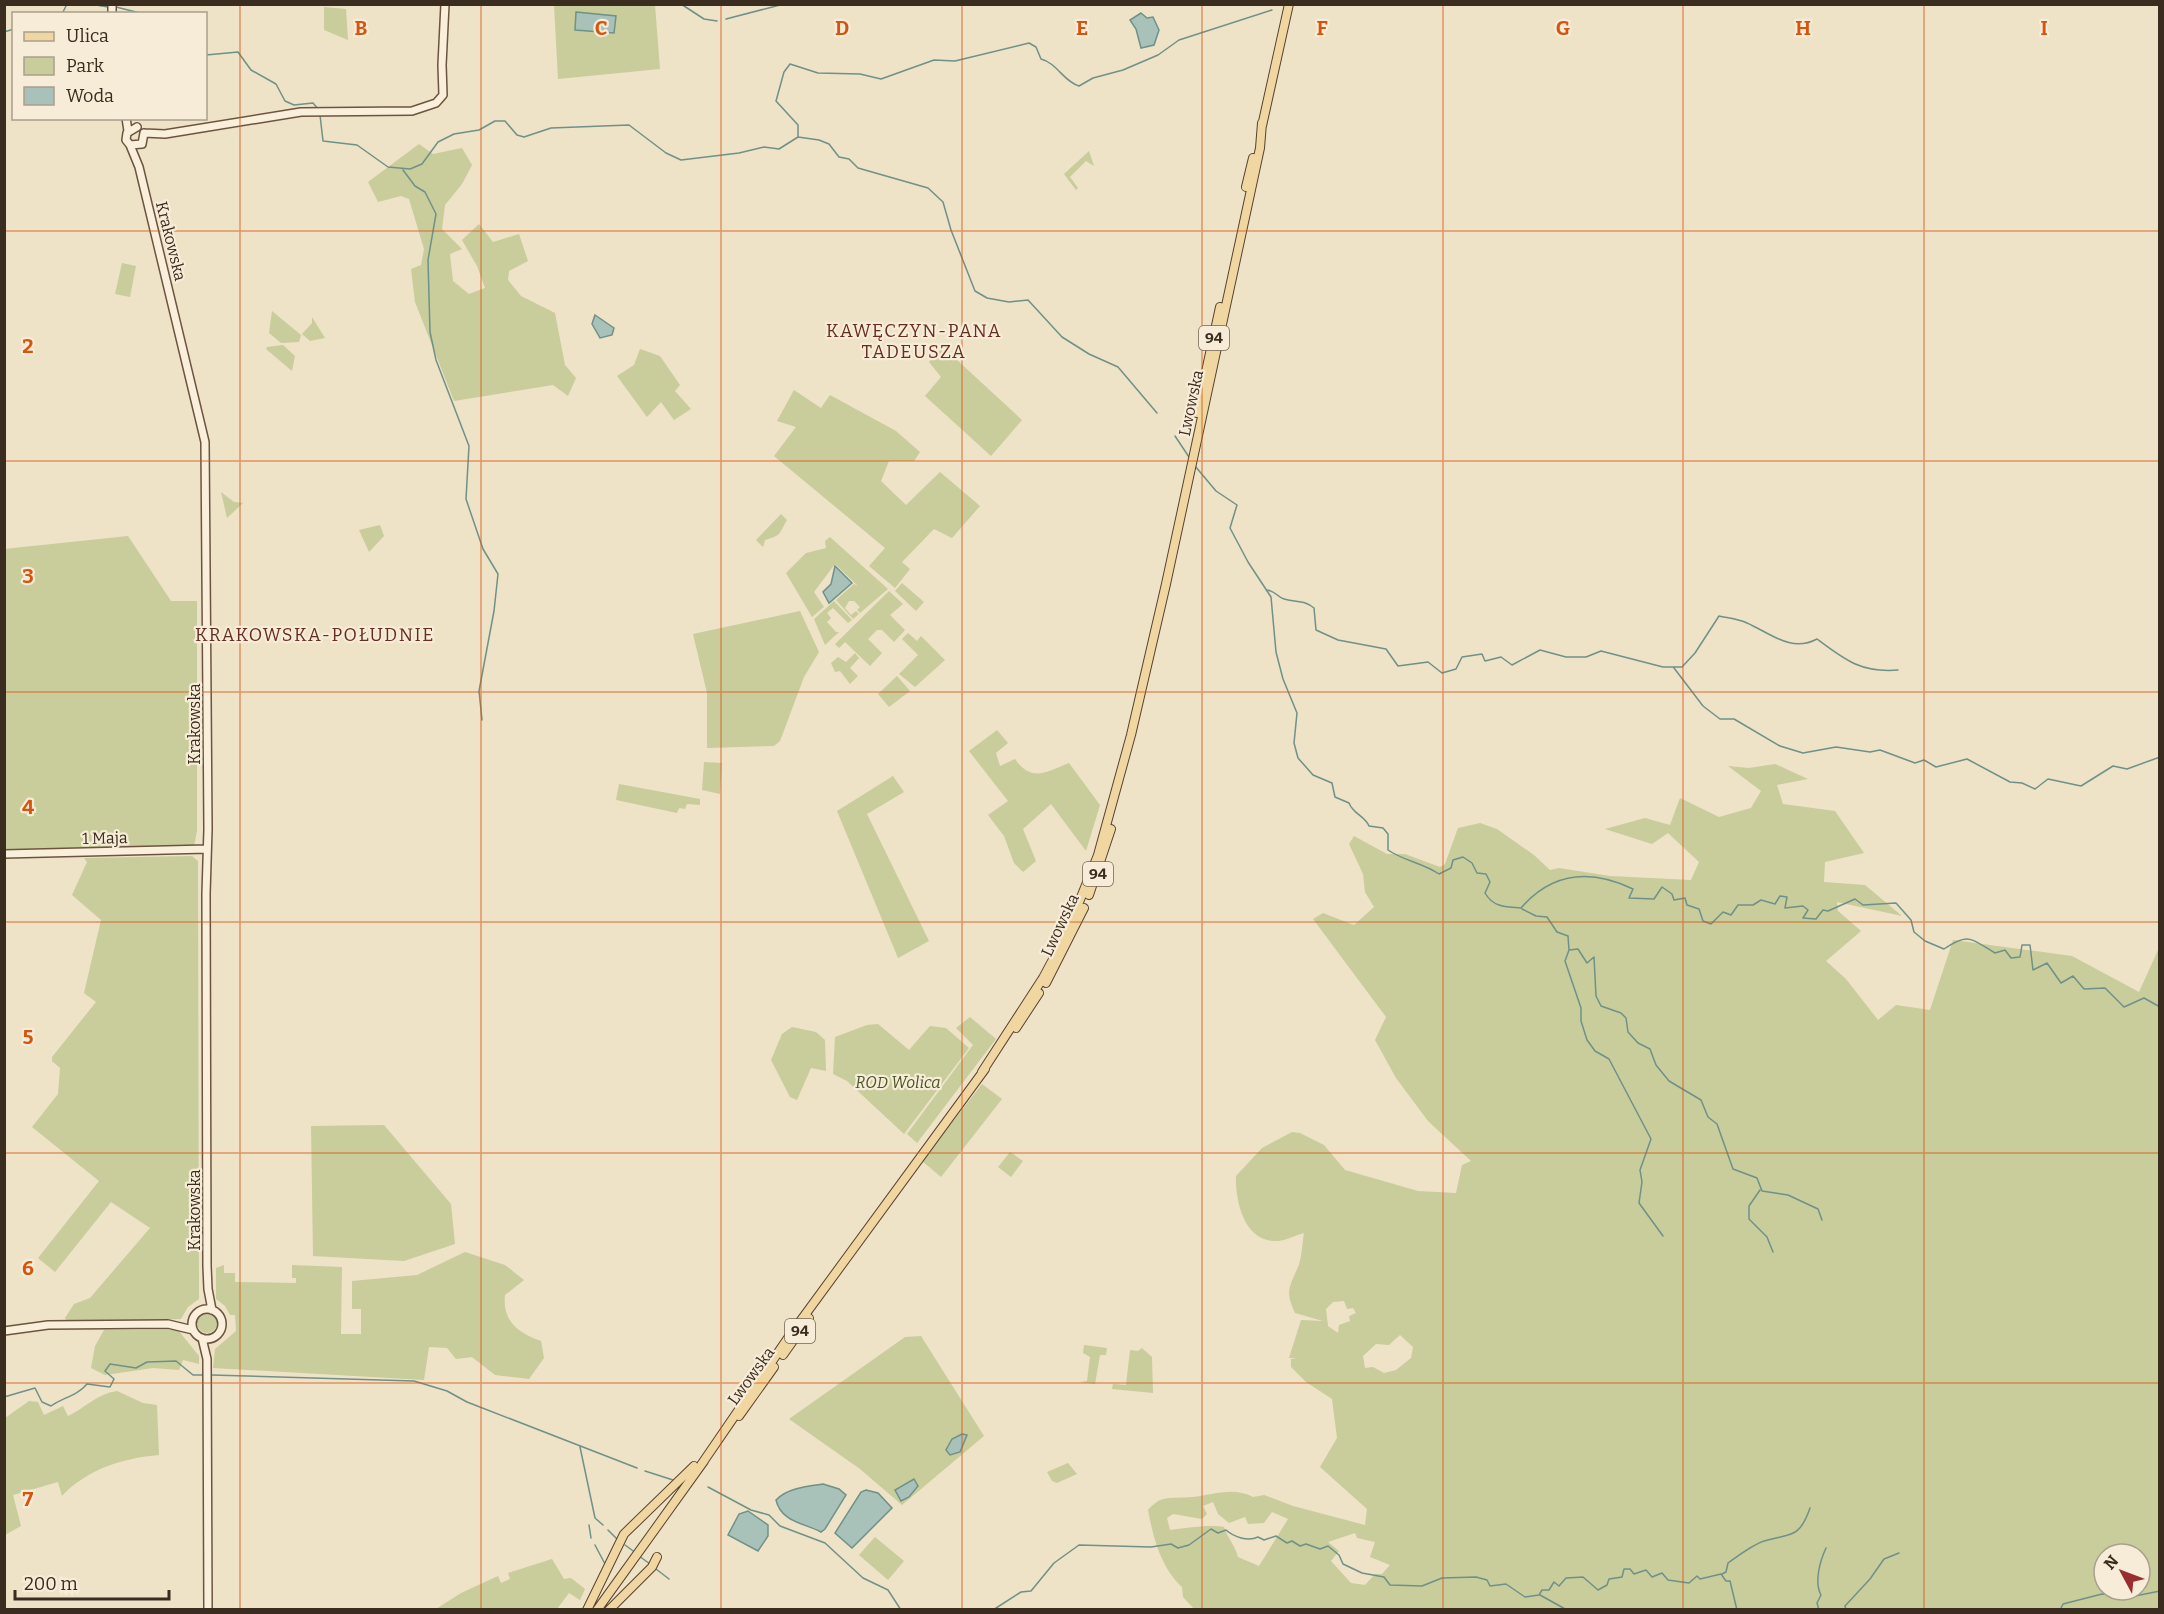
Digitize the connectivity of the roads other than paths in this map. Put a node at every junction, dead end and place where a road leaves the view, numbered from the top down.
1 (446, 4) edge
2 (1289, 4) edge
3 (126, 120) edge
4 (132, 120) edge
5 (137, 127) junction
6 (128, 131) junction
7 (144, 133) junction
8 (165, 134) junction
9 (143, 143) junction
10 (130, 145) junction
11 (139, 167) junction
12 (207, 849) junction
13 (4, 854) edge
14 (839, 1272) junction
15 (208, 1289) junction
16 (201, 1310) junction
17 (212, 1310) junction
18 (192, 1319) junction
19 (168, 1324) junction
20 (193, 1329) junction
21 (4, 1331) edge
22 (202, 1338) junction
23 (212, 1338) junction
24 (207, 1359) junction
25 (711, 1448) junction
26 (700, 1465) junction
27 (657, 1557) dead end
28 (208, 1610) edge
29 (588, 1610) edge
30 (597, 1610) edge
31 (609, 1610) edge

1 - 8 street
2 - 14 main road, Lwowska / 94
3 - 6 street
4 - 5 street
5 - 6 street
5 - 7 street
6 - 10 street
7 - 8 street
7 - 9 street
8 - 9 street
9 - 10 street
9 - 11 street, Krakowska
10 - 11 street, Krakowska
11 - 12 street, Krakowska
12 - 13 street, 1 Maja
12 - 15 street, Krakowska
14 - 25 main road, Lwowska / 94
14 - 26 main road, Lwowska / 94
15 - 16 street, Krakowska
15 - 17 street, Krakowska
16 - 17 street
16 - 18 street
17 - 23 street
18 - 19 street
18 - 20 street
19 - 20 street
19 - 21 street
20 - 22 street
22 - 23 street
22 - 24 street
23 - 24 street
24 - 28 street
25 - 26 main road, Lwowska / 94
25 - 29 main road
26 - 30 main road, Lwowska / 94
27 - 31 main road

